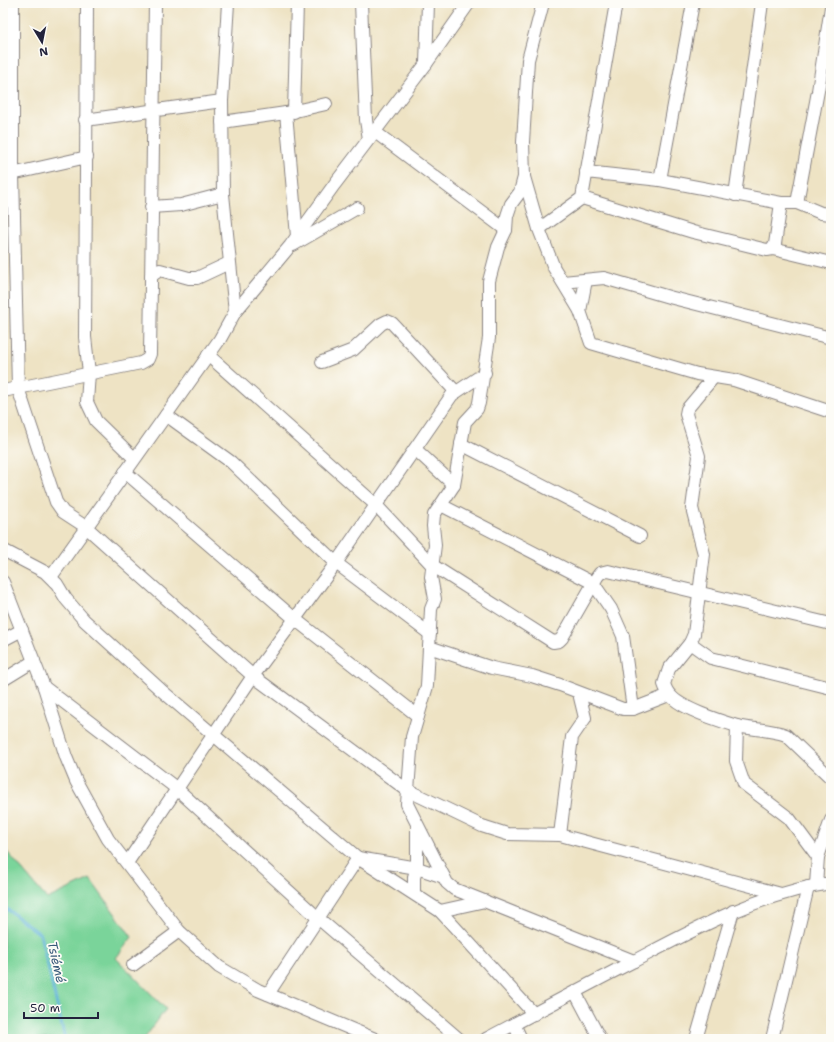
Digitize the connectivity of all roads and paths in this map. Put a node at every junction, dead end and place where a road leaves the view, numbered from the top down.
1 (14, 3) edge
2 (87, 3) edge
3 (155, 3) edge
4 (228, 3) edge
5 (297, 3) edge
6 (361, 3) edge
7 (428, 3) edge
8 (469, 3) edge
9 (543, 3) edge
10 (616, 3) edge
11 (693, 3) edge
12 (762, 3) edge
13 (831, 7) edge
14 (426, 64) junction
15 (222, 101) junction
16 (326, 104) dead end
17 (152, 112) junction
18 (290, 113) junction
19 (85, 120) junction
20 (222, 122) junction
21 (372, 135) junction
22 (87, 157) junction
23 (586, 172) junction
24 (8, 175) edge
25 (524, 177) junction
26 (660, 180) junction
27 (223, 194) junction
28 (735, 195) junction
29 (582, 198) junction
30 (781, 203) junction
31 (797, 203) junction
32 (151, 207) junction
33 (357, 208) dead end
34 (831, 214) edge
35 (539, 229) junction
36 (506, 230) junction
37 (297, 236) junction
38 (290, 246) junction
39 (773, 249) junction
40 (229, 263) junction
41 (831, 263) edge
42 (151, 276) junction
43 (586, 280) junction
44 (563, 282) junction
45 (580, 311) junction
46 (234, 312) junction
47 (831, 338) edge
48 (208, 355) junction
49 (322, 362) dead end
50 (485, 372) junction
51 (90, 373) junction
52 (713, 378) junction
53 (18, 388) junction
54 (3, 391) edge
55 (456, 392) junction
56 (831, 412) edge
57 (166, 414) junction
58 (461, 444) junction
59 (415, 449) junction
60 (134, 458) junction
61 (125, 472) junction
62 (454, 485) junction
63 (376, 505) junction
64 (441, 505) junction
65 (86, 527) junction
66 (640, 536) dead end
67 (3, 550) edge
68 (336, 563) junction
69 (432, 565) junction
70 (51, 577) junction
71 (3, 582) edge
72 (593, 583) junction
73 (701, 592) junction
74 (6, 600) edge
75 (296, 620) junction
76 (831, 624) edge
77 (22, 630) junction
78 (430, 634) junction
79 (3, 640) edge
80 (690, 643) junction
81 (429, 647) junction
82 (34, 661) junction
83 (253, 676) junction
84 (3, 680) edge
85 (44, 687) junction
86 (831, 688) edge
87 (579, 693) junction
88 (669, 694) junction
89 (634, 710) junction
90 (418, 716) junction
91 (737, 726) junction
92 (214, 734) junction
93 (831, 778) edge
94 (176, 788) junction
95 (407, 790) junction
96 (831, 820) edge
97 (417, 825) junction
98 (560, 836) junction
99 (818, 857) junction
100 (358, 858) junction
101 (127, 863) junction
102 (417, 868) junction
103 (444, 877) junction
104 (831, 883) edge
105 (812, 886) junction
106 (414, 893) junction
107 (781, 894) junction
108 (485, 901) junction
109 (440, 911) junction
110 (733, 911) junction
111 (318, 918) junction
112 (179, 931) junction
113 (634, 960) junction
114 (133, 965) dead end
115 (575, 992) junction
116 (268, 994) junction
117 (534, 1014) junction
118 (514, 1024) junction
119 (375, 1039) edge
120 (459, 1039) edge
121 (486, 1039) edge
122 (521, 1039) edge
123 (600, 1039) edge
124 (696, 1039) edge
125 (772, 1039) edge

1 - 24 street
2 - 19 street
3 - 17 street
4 - 15 street
5 - 18 street
6 - 21 street
7 - 14 street
8 - 14 street
9 - 25 street
10 - 23 street
11 - 26 street
12 - 28 street
13 - 31 street
14 - 21 street
15 - 17 street
15 - 20 street
16 - 18 street
17 - 19 street
17 - 32 street
18 - 20 street
18 - 37 street
19 - 22 street
20 - 27 street
21 - 36 street
21 - 37 street
22 - 24 street
22 - 51 street
23 - 26 street
23 - 29 street
24 - 53 street
25 - 35 street
25 - 36 street
26 - 28 street
27 - 32 street
27 - 40 street
28 - 30 street
29 - 35 street
29 - 39 street
30 - 31 street
30 - 39 street
31 - 34 street
32 - 42 street
33 - 38 street
35 - 44 street
36 - 50 street
37 - 38 street
38 - 46 street
39 - 41 street
40 - 42 street
40 - 46 street
42 - 51 street
43 - 44 street
43 - 45 street
43 - 47 street
44 - 45 street
45 - 52 street
46 - 48 street
48 - 57 street
48 - 63 street
49 - 55 street
50 - 55 street
50 - 58 street
51 - 53 street
51 - 60 street
52 - 56 street
52 - 73 street
53 - 54 street
53 - 65 street
55 - 59 street
57 - 60 street
57 - 68 street
58 - 62 street
58 - 66 street
59 - 62 street
59 - 63 street
60 - 61 street
61 - 65 street
61 - 75 street
62 - 64 street
63 - 68 street
63 - 69 street
64 - 69 street
64 - 72 street
65 - 70 street
65 - 83 street
67 - 70 street
68 - 75 street
68 - 78 street
69 - 72 street
69 - 78 street
70 - 92 street
71 - 74 street
72 - 73 street
72 - 89 street
73 - 76 street
73 - 80 street
74 - 77 street
75 - 83 street
75 - 90 street
77 - 79 street
77 - 82 street
78 - 81 street
80 - 86 street
80 - 88 street
81 - 87 street
81 - 90 street
82 - 84 street
82 - 85 street
83 - 92 street
83 - 95 street
85 - 94 street
85 - 101 street
87 - 89 street
87 - 98 street
88 - 89 street
88 - 91 street
90 - 95 street
91 - 93 street
91 - 99 street
92 - 94 street
92 - 100 street
94 - 101 street
94 - 111 street
95 - 97 street
95 - 98 street
96 - 99 street
97 - 102 street
97 - 103 street
98 - 107 street
99 - 105 street
100 - 102 street
100 - 106 street
100 - 111 street
101 - 112 street
102 - 103 street
102 - 106 street
103 - 108 street
104 - 105 street
105 - 107 street
105 - 125 street
106 - 109 street
107 - 110 street
108 - 109 street
108 - 113 street
109 - 117 street
110 - 113 street
110 - 124 street
111 - 116 street
111 - 120 street
112 - 114 street
112 - 116 street
113 - 115 street
115 - 117 street
115 - 123 street
116 - 119 street
117 - 118 street
118 - 121 street
118 - 122 street

